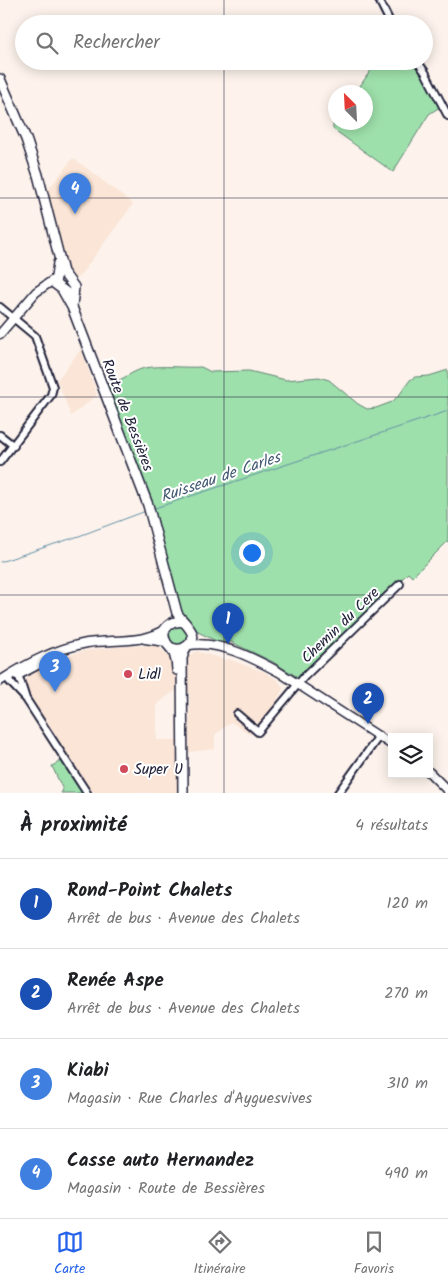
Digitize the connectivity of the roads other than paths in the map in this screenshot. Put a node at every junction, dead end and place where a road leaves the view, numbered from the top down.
1 (379, 0) edge
2 (386, 15) edge
3 (424, 70) edge
4 (0, 79) edge
5 (448, 116) edge
6 (60, 282) junction
7 (73, 292) junction
8 (0, 307) edge
9 (72, 307) junction
10 (13, 317) junction
11 (0, 334) edge
12 (0, 435) edge
13 (14, 446) junction
14 (0, 462) edge
15 (400, 584) dead end
16 (171, 591) junction
17 (184, 622) junction
18 (168, 626) junction
19 (192, 632) junction
20 (138, 638) junction
21 (169, 645) junction
22 (210, 645) junction
23 (188, 646) junction
24 (13, 677) junction
25 (0, 681) edge
26 (297, 684) junction
27 (0, 687) edge
28 (26, 698) junction
29 (182, 704) junction
30 (237, 714) dead end
31 (379, 736) junction
32 (388, 742) edge
33 (433, 776) edge
34 (87, 793) edge
35 (183, 793) edge
36 (338, 793) edge
37 (447, 793) edge

1 - 2 street
3 - 5 street
4 - 6 main road, Route de Bessières
6 - 7 main road
6 - 7 main road, Route de Bessières
6 - 9 main road, Route de Bessières
6 - 10 street
7 - 9 main road, Route de Bessières
8 - 10 street
9 - 16 main road, Route de Bessières
10 - 11 street
10 - 13 street
12 - 13 street
13 - 14 street
15 - 26 street, Chemin du Cere
16 - 17 main road, Route de Bessières
16 - 18 main road, Route de Bessières
17 - 18 main road
17 - 19 main road, Route de Bessières
18 - 20 street
18 - 21 main road, Route de Bessières
19 - 22 street
19 - 23 main road, Route de Bessières
20 - 21 street
20 - 24 street
21 - 23 main road
21 - 29 main road, Route de Bessières
22 - 23 street
22 - 26 street
23 - 29 main road, Route de Bessières
24 - 25 street
24 - 27 street
24 - 28 street
24 - 28 street
26 - 30 street, Chemin du Cere
26 - 31 street
28 - 34 street
29 - 35 main road, Route de Bessières
31 - 32 street
31 - 36 street
33 - 37 street

